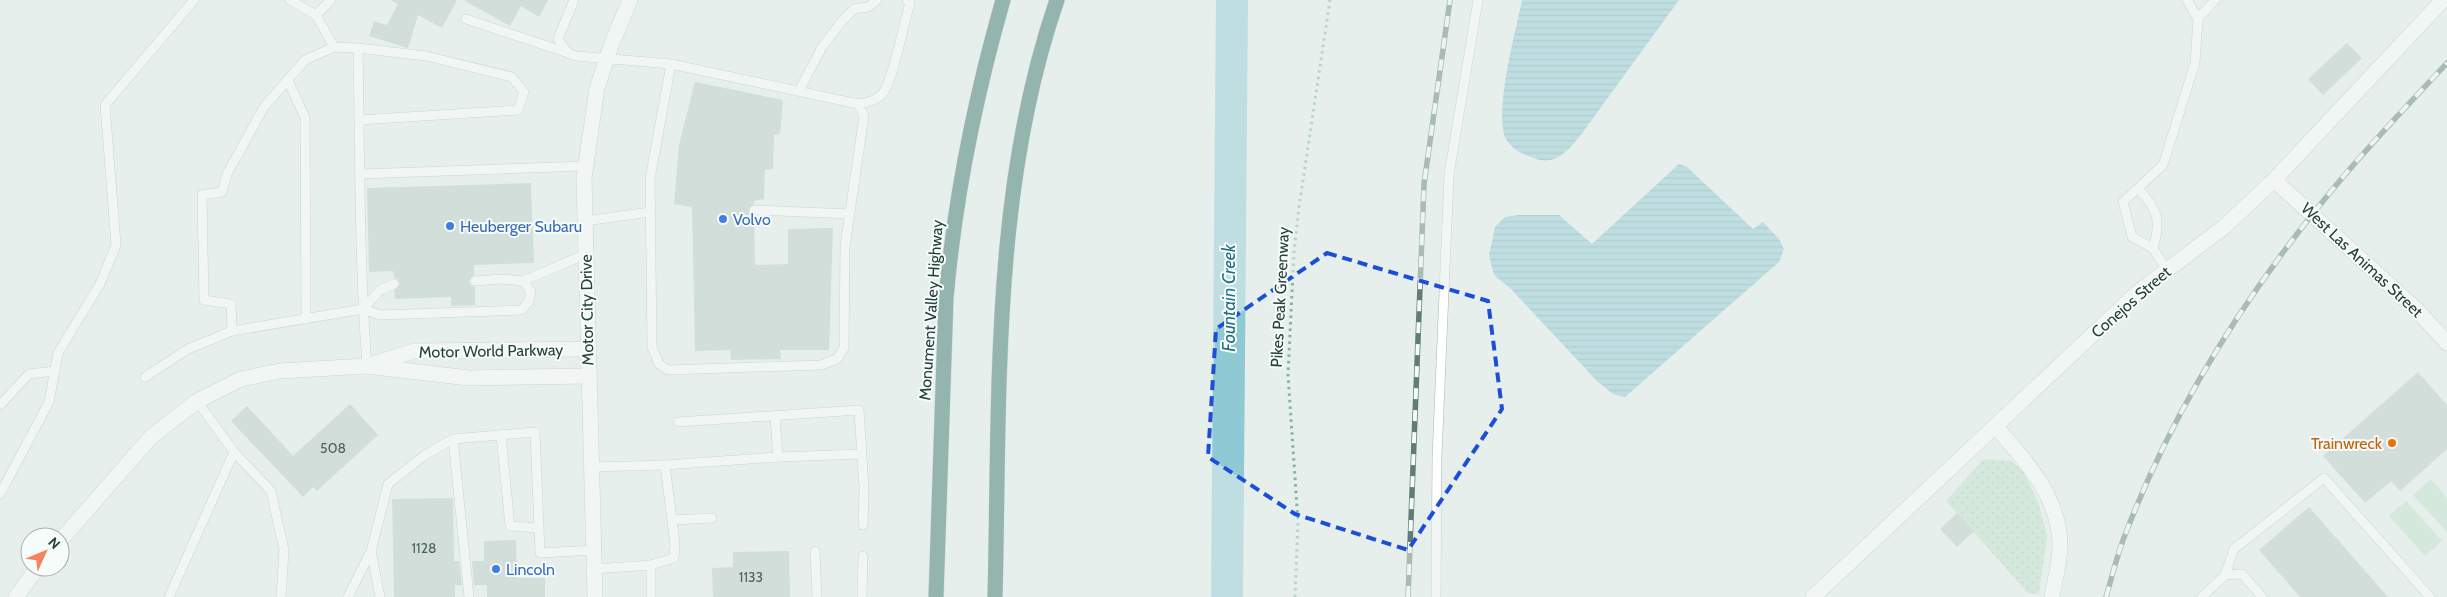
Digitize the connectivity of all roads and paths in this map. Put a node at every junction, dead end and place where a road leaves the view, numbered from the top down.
1 (194, 0) edge
2 (290, 0) edge
3 (331, 0) edge
4 (574, 0) edge
5 (630, 0) edge
6 (878, 0) edge
7 (907, 0) edge
8 (1002, 0) edge
9 (1057, 0) edge
10 (1330, 0) edge
11 (1478, 0) edge
12 (2186, 0) edge
13 (2215, 0) edge
14 (2443, 0) edge
15 (316, 15) junction
16 (466, 19) dead end
17 (2198, 19) junction
18 (334, 48) junction
19 (358, 48) junction
20 (568, 53) junction
21 (607, 58) junction
22 (671, 64) junction
23 (288, 81) junction
24 (799, 91) junction
25 (858, 104) junction
26 (359, 120) junction
27 (585, 166) junction
28 (360, 174) junction
29 (2274, 180) junction
30 (2138, 190) junction
31 (754, 210) dead end
32 (650, 212) junction
33 (850, 214) junction
34 (585, 221) junction
35 (2153, 248) junction
36 (586, 254) junction
37 (2167, 270) junction
38 (474, 281) dead end
39 (523, 281) junction
40 (394, 284) dead end
41 (363, 309) junction
42 (306, 319) junction
43 (232, 331) junction
44 (2447, 343) edge
45 (587, 349) junction
46 (367, 366) junction
47 (55, 371) junction
48 (588, 376) junction
49 (145, 377) dead end
50 (197, 401) junction
51 (0, 405) edge
52 (775, 416) junction
53 (678, 422) dead end
54 (1995, 426) junction
55 (501, 435) junction
56 (453, 439) junction
57 (234, 452) junction
58 (862, 454) junction
59 (778, 456) junction
60 (665, 465) junction
61 (592, 467) junction
62 (0, 494) edge
63 (712, 518) dead end
64 (672, 520) junction
65 (863, 525) dead end
66 (539, 528) junction
67 (70, 530) edge
68 (594, 550) junction
69 (371, 551) junction
70 (815, 551) dead end
71 (863, 556) dead end
72 (651, 565) junction
73 (594, 569) junction
74 (2225, 575) junction
75 (31, 577) edge
76 (16, 597) edge
77 (169, 597) edge
78 (281, 597) edge
79 (348, 597) edge
80 (380, 597) edge
81 (469, 597) edge
82 (595, 597) edge
83 (651, 597) edge
84 (817, 597) edge
85 (862, 597) edge
86 (936, 597) edge
87 (995, 597) edge
88 (1296, 597) edge
89 (1436, 597) edge
90 (1813, 597) edge
91 (2052, 597) edge
92 (2202, 597) edge
93 (2262, 597) edge
94 (2430, 597) edge

1 - 47 lane
2 - 15 lane
3 - 15 lane
4 - 20 lane
5 - 21 street, Motor City Drive
6 - 24 lane
7 - 25 lane
8 - 86 highway, Monument Valley Highway
9 - 87 highway
10 - 88 path, Pikes Peak Greenway
11 - 89 lane
12 - 17 lane
13 - 17 lane
14 - 29 street, Conejos Street
15 - 18 lane
16 - 20 lane
17 - 30 lane
18 - 19 lane
18 - 23 lane
19 - 26 lane
19 - 26 lane
20 - 21 lane
21 - 22 lane
21 - 27 street, Motor City Drive
22 - 24 lane
22 - 32 lane
23 - 42 lane
23 - 43 lane
24 - 25 lane
25 - 33 lane
26 - 28 lane
27 - 28 lane
27 - 34 street, Motor City Drive
28 - 41 lane
29 - 37 street, Conejos Street
29 - 44 street, West Las Animas Street
30 - 35 lane
30 - 35 lane
31 - 33 lane
32 - 33 lane
32 - 34 lane
34 - 36 street, Motor City Drive
35 - 37 lane
36 - 39 lane
36 - 45 street, Motor City Drive
37 - 54 street, Conejos Street
38 - 39 lane
39 - 41 lane
40 - 41 lane
41 - 42 lane
41 - 46 lane
42 - 43 lane
43 - 49 lane
45 - 46 street, Motor World Parkway
45 - 48 street, Motor City Drive
46 - 48 street, Motor World Parkway
46 - 50 street, Motor World Parkway
47 - 51 lane
47 - 62 lane
48 - 61 street, Motor City Drive
50 - 57 lane
50 - 67 street, Motor World Parkway
52 - 53 lane
52 - 58 lane
52 - 59 lane
54 - 90 street, Conejos Street
54 - 91 street
55 - 56 lane
55 - 66 lane
55 - 66 lane
56 - 69 lane
56 - 81 lane
57 - 77 lane
57 - 78 lane
58 - 59 lane
58 - 65 lane
59 - 60 lane
60 - 61 lane
60 - 64 lane
61 - 68 street, Motor City Drive
63 - 64 lane
64 - 72 lane
66 - 68 lane
68 - 73 street, Motor City Drive
69 - 79 lane
69 - 80 lane
70 - 84 lane
71 - 85 lane
72 - 73 lane
72 - 83 lane
73 - 82 street, Motor City Drive
74 - 92 lane
74 - 93 lane
74 - 94 lane
75 - 76 street

